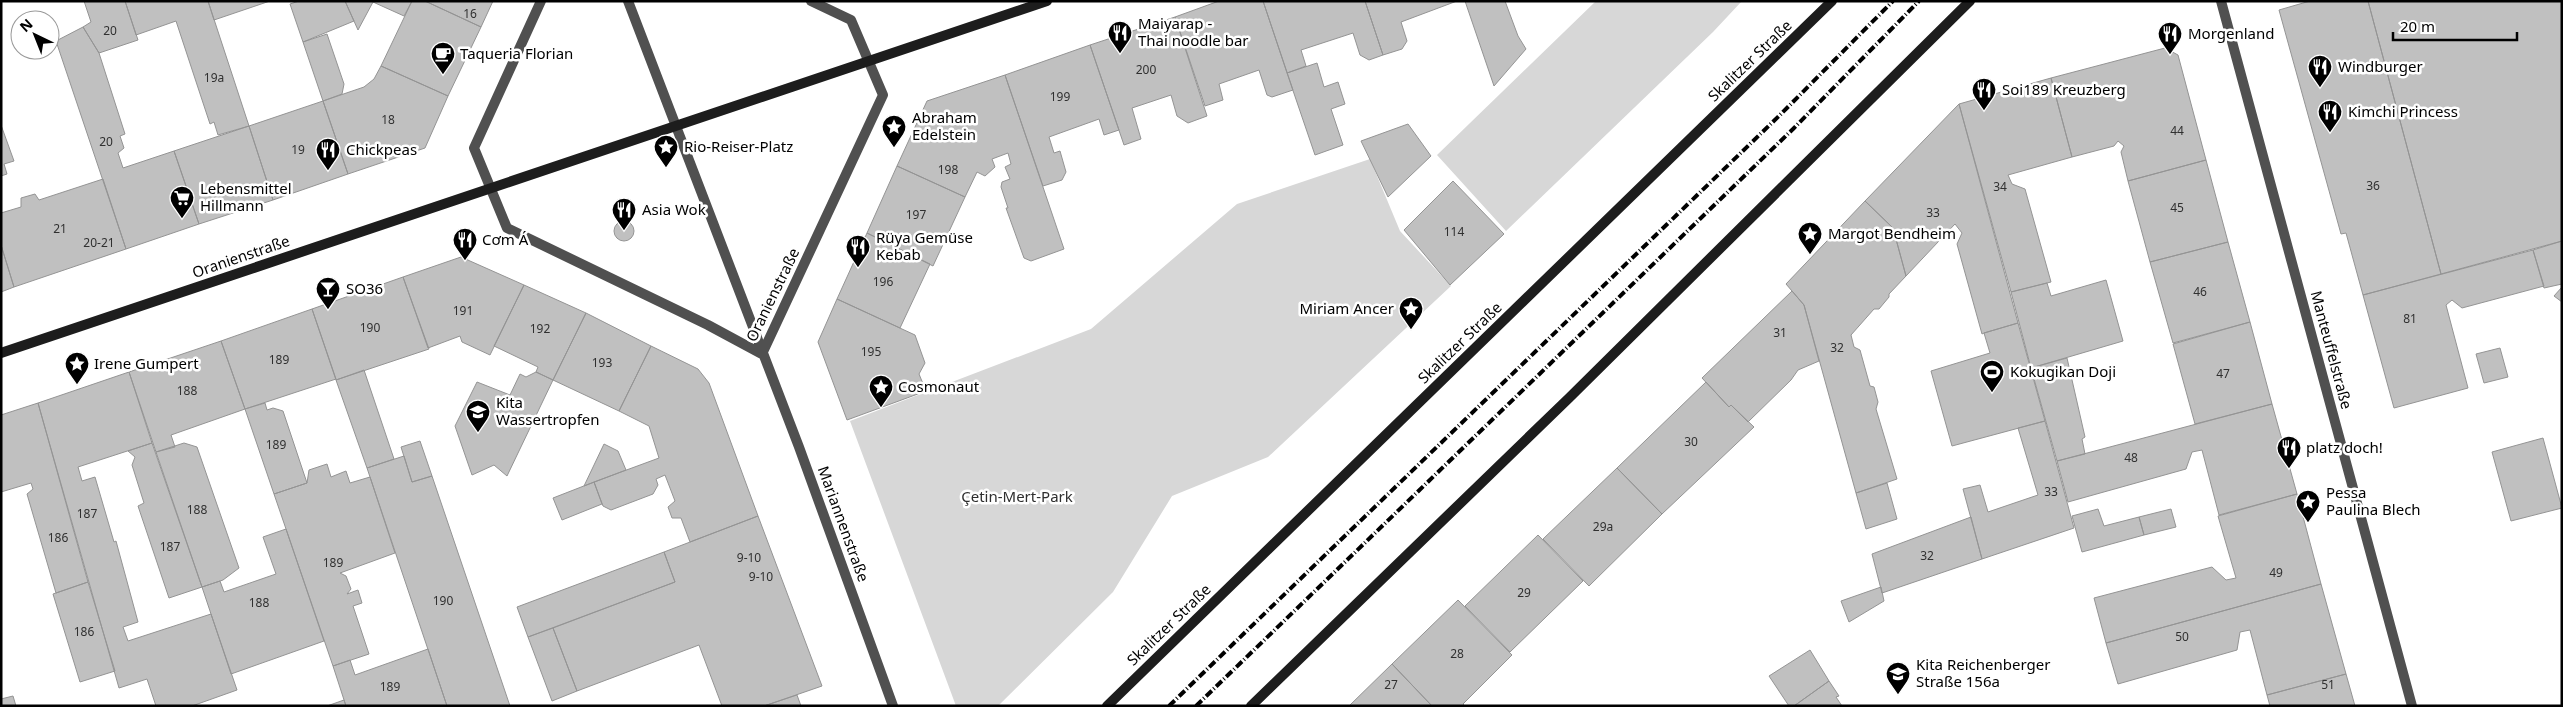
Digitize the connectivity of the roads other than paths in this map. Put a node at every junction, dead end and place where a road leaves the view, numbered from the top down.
1 (541, 1) edge
2 (628, 1) edge
3 (811, 1) edge
4 (1047, 1) edge
5 (1832, 1) edge
6 (1970, 1) edge
7 (2221, 1) edge
8 (869, 62) junction
9 (675, 126) junction
10 (491, 189) junction
11 (1, 353) edge
12 (762, 354) junction
13 (893, 706) edge
14 (1108, 706) edge
15 (1251, 706) edge
16 (2412, 706) edge

1 - 10 street, Oranienstraße
2 - 9 street
3 - 8 street, Oranienstraße
4 - 8 main road
5 - 14 main road, Skalitzer Straße
6 - 15 main road
7 - 16 street, Manteuffelstraße
8 - 9 main road
8 - 12 street, Oranienstraße
9 - 10 main road
9 - 12 street
10 - 11 main road, Oranienstraße
10 - 12 street, Oranienstraße
12 - 13 street, Mariannenstraße

